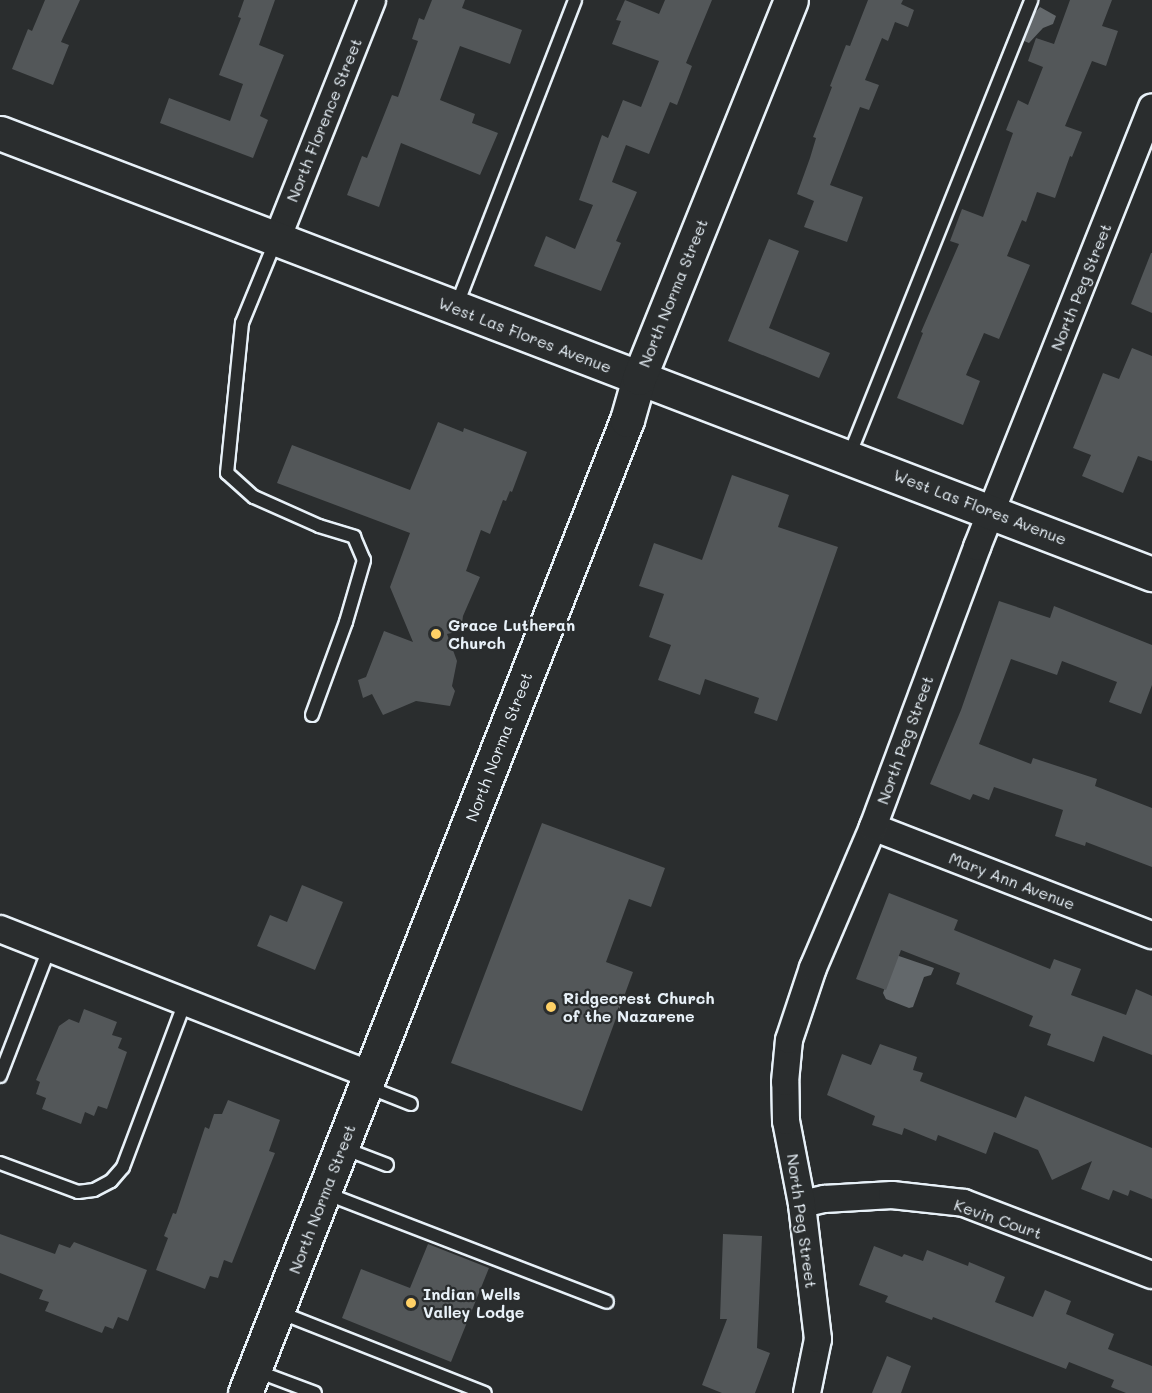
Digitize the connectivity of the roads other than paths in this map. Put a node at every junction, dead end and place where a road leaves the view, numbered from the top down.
1 (372, 0) edge
2 (575, 0) edge
3 (791, 0) edge
4 (1032, 0) edge
5 (1152, 108) edge
6 (0, 133) edge
7 (277, 239) junction
8 (456, 308) junction
9 (639, 378) junction
10 (848, 457) junction
11 (992, 512) junction
12 (1152, 574) edge
13 (312, 714) dead end
14 (873, 827) junction
15 (0, 929) edge
16 (1152, 935) edge
17 (49, 949) junction
18 (185, 1002) junction
19 (0, 1076) edge
20 (368, 1081) junction
21 (411, 1104) dead end
22 (342, 1148) junction
23 (0, 1163) edge
24 (387, 1165) dead end
25 (324, 1193) junction
26 (802, 1204) junction
27 (1152, 1275) edge
28 (607, 1302) dead end
29 (278, 1311) junction
30 (250, 1382) edge
31 (315, 1393) edge
32 (486, 1393) edge
33 (807, 1393) edge

1 - 7 street, North Florence Street
2 - 8 lane
3 - 9 main road, North Norma Street
4 - 10 lane
5 - 11 street, North Peg Street
6 - 7 main road, West Las Flores Avenue
7 - 8 main road, West Las Flores Avenue
7 - 13 lane
8 - 9 main road, West Las Flores Avenue
9 - 10 main road, West Las Flores Avenue
9 - 20 main road, North Norma Street
10 - 11 main road, West Las Flores Avenue
11 - 12 main road, West Las Flores Avenue
11 - 14 street, North Peg Street
14 - 16 street, Mary Ann Avenue
14 - 26 street, North Peg Street
15 - 17 street
17 - 18 street
17 - 19 lane
18 - 20 street
18 - 23 lane
20 - 21 lane
20 - 22 main road, North Norma Street
22 - 24 lane
22 - 25 main road, North Norma Street
25 - 28 lane
25 - 29 main road, North Norma Street
26 - 27 street, Kevin Court
26 - 33 street, North Peg Street
29 - 30 main road, North Norma Street
29 - 32 lane
30 - 31 lane

